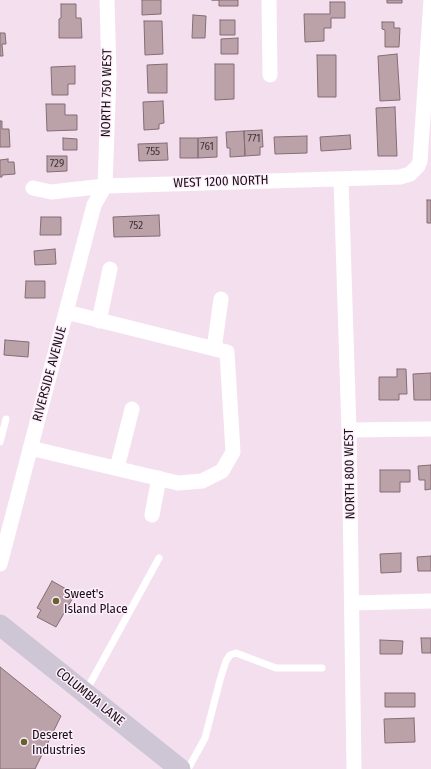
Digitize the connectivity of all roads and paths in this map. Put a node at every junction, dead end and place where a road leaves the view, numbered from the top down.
1 (107, 0) edge
2 (269, 0) edge
3 (431, 0) edge
4 (430, 40) edge
5 (270, 75) dead end
6 (341, 179) junction
7 (105, 186) junction
8 (33, 188) dead end
9 (110, 269) dead end
10 (220, 299) dead end
11 (66, 312) junction
12 (99, 320) junction
13 (214, 349) junction
14 (132, 409) dead end
15 (6, 419) dead end
16 (431, 429) edge
17 (349, 430) junction
18 (0, 442) edge
19 (30, 448) junction
20 (117, 468) junction
21 (159, 478) junction
22 (152, 515) dead end
23 (159, 558) dead end
24 (0, 564) edge
25 (431, 601) edge
26 (353, 603) junction
27 (0, 625) edge
28 (322, 668) dead end
29 (85, 693) junction
30 (180, 769) edge
31 (188, 769) edge
32 (354, 769) edge

1 - 7 street, NORTH 750 WEST
2 - 5 street
3 - 4 street
4 - 6 street, WEST 1200 NORTH
6 - 7 street, WEST 1200 NORTH
6 - 17 street, NORTH 800 WEST
7 - 8 street, WEST 1200 NORTH
7 - 11 street, RIVERSIDE AVENUE
9 - 12 street
10 - 13 street
11 - 12 street
11 - 19 street, RIVERSIDE AVENUE
12 - 13 street
13 - 21 street
14 - 20 street
15 - 18 lane
16 - 17 street
17 - 26 street, NORTH 800 WEST
19 - 20 street
19 - 24 street, RIVERSIDE AVENUE
20 - 21 street
21 - 22 street
23 - 29 lane
25 - 26 street
26 - 32 street, NORTH 800 WEST
27 - 29 main road, COLUMBIA LANE
28 - 31 lane
29 - 30 main road, COLUMBIA LANE

